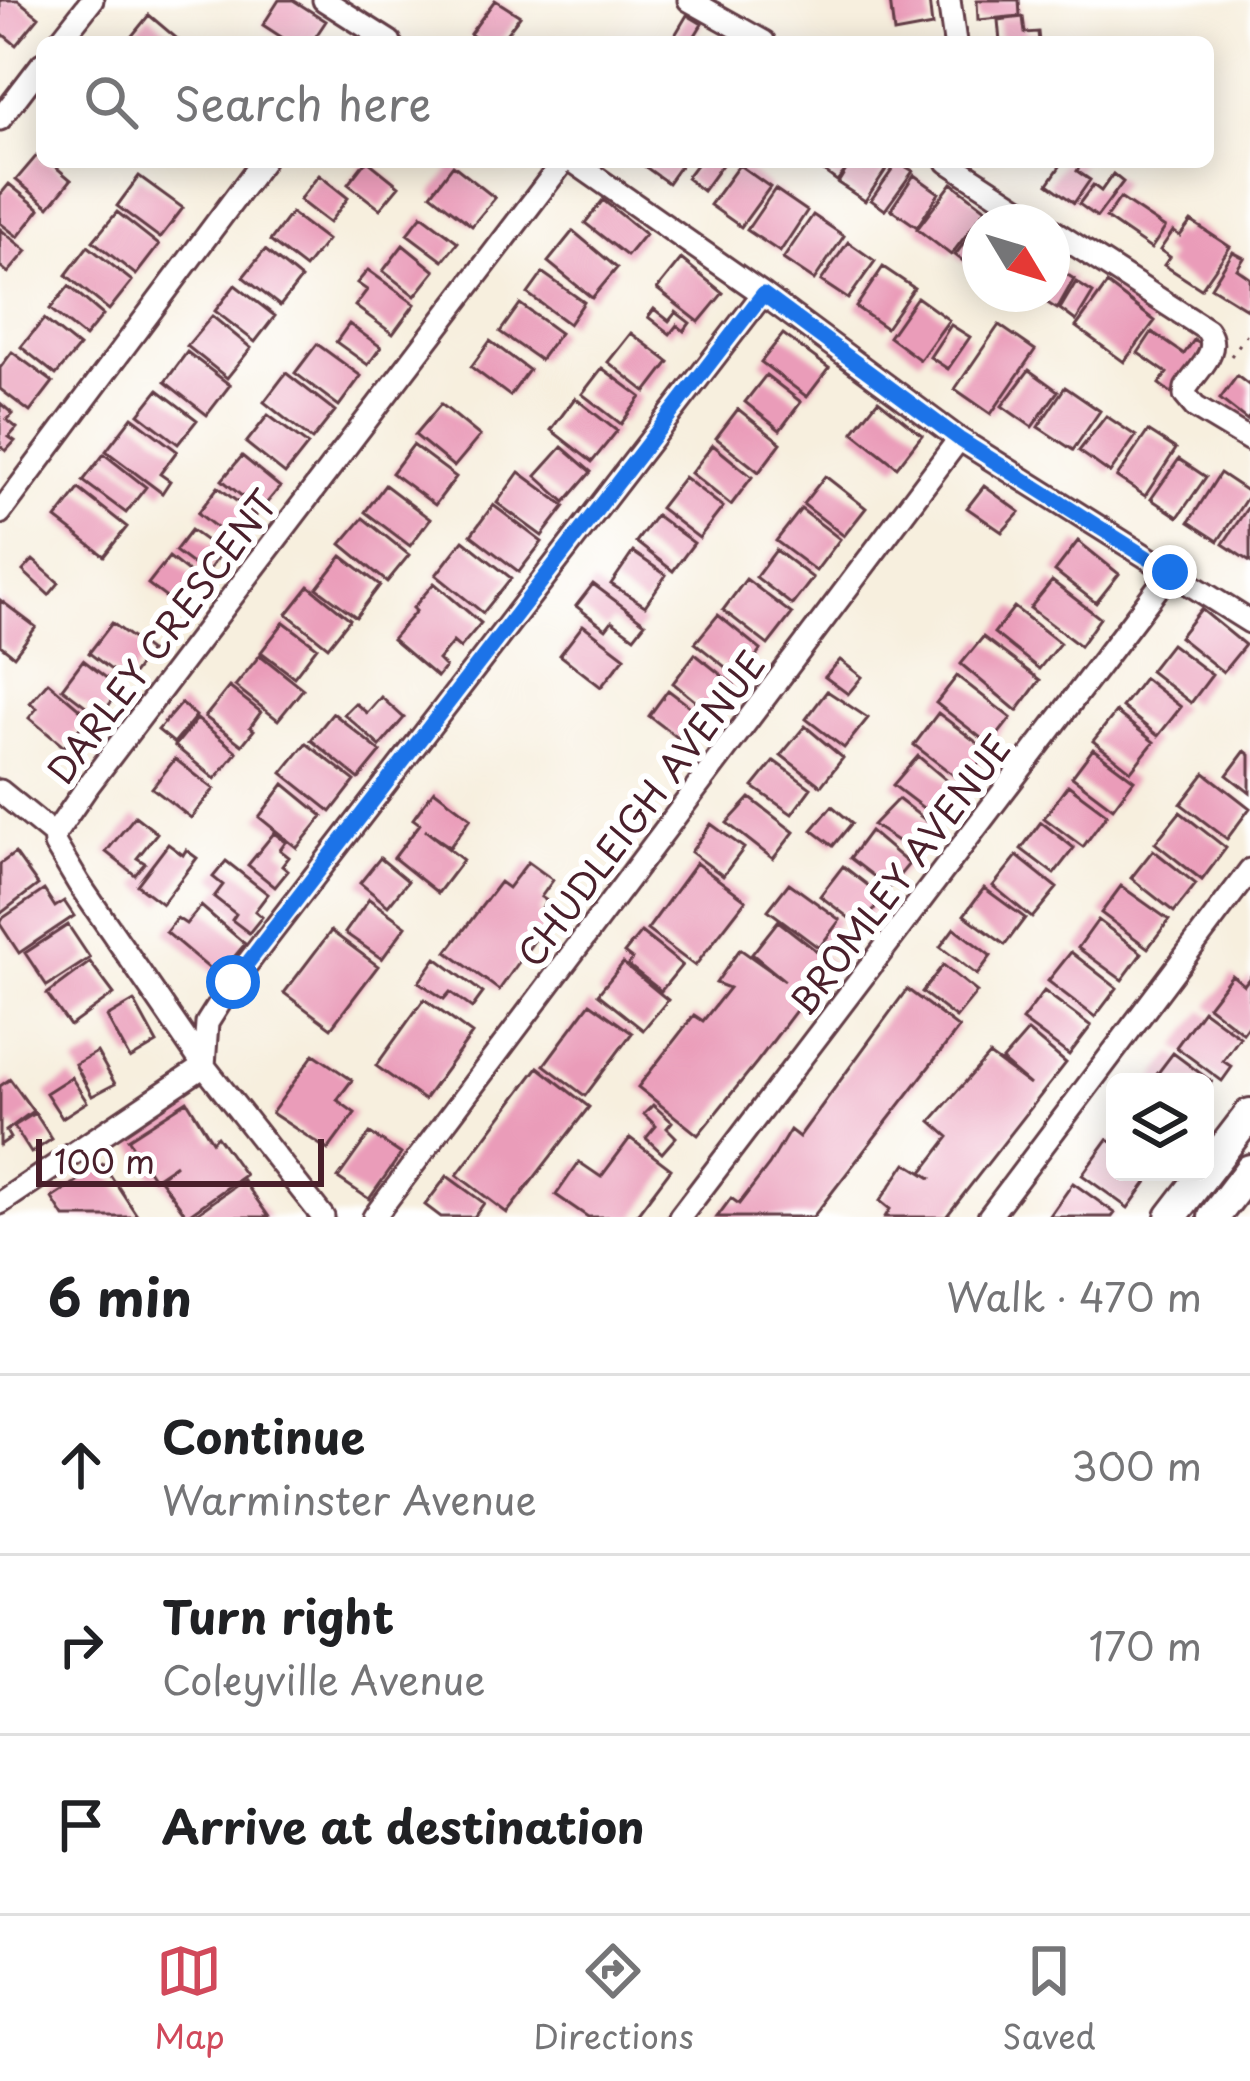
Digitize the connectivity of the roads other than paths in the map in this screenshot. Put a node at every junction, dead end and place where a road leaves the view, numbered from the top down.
1 (92, 0) edge
2 (324, 0) edge
3 (689, 0) edge
4 (949, 0) edge
5 (358, 34) edge
6 (64, 36) edge
7 (753, 36) edge
8 (954, 36) edge
9 (36, 72) edge
10 (0, 118) edge
11 (258, 168) edge
12 (558, 168) edge
13 (583, 168) edge
14 (957, 168) edge
15 (1012, 204) edge
16 (1070, 242) edge
17 (763, 294) junction
18 (959, 439) junction
19 (1250, 440) edge
20 (0, 513) edge
21 (1170, 572) junction
22 (1250, 622) edge
23 (0, 791) edge
24 (54, 835) junction
25 (1250, 870) edge
26 (204, 1066) junction
27 (1250, 1114) edge
28 (1250, 1170) edge
29 (2, 1210) edge
30 (322, 1217) edge
31 (374, 1217) edge
32 (680, 1217) edge
33 (989, 1217) edge
34 (1171, 1217) edge
35 (1214, 1217) edge

1 - 6 street
2 - 5 street
3 - 7 street
4 - 8 street
9 - 10 street
11 - 20 street
12 - 24 street, DARLEY CRESCENT
13 - 17 street
14 - 15 street
16 - 19 street
17 - 18 street
17 - 26 street
18 - 21 street
18 - 31 street, CHUDLEIGH AVENUE
21 - 22 street
21 - 32 street, BROMLEY AVENUE
23 - 24 street
24 - 26 street, DARLEY CRESCENT
25 - 33 street
26 - 29 street
26 - 30 street, DARLEY CRESCENT
27 - 34 highway
28 - 35 highway

